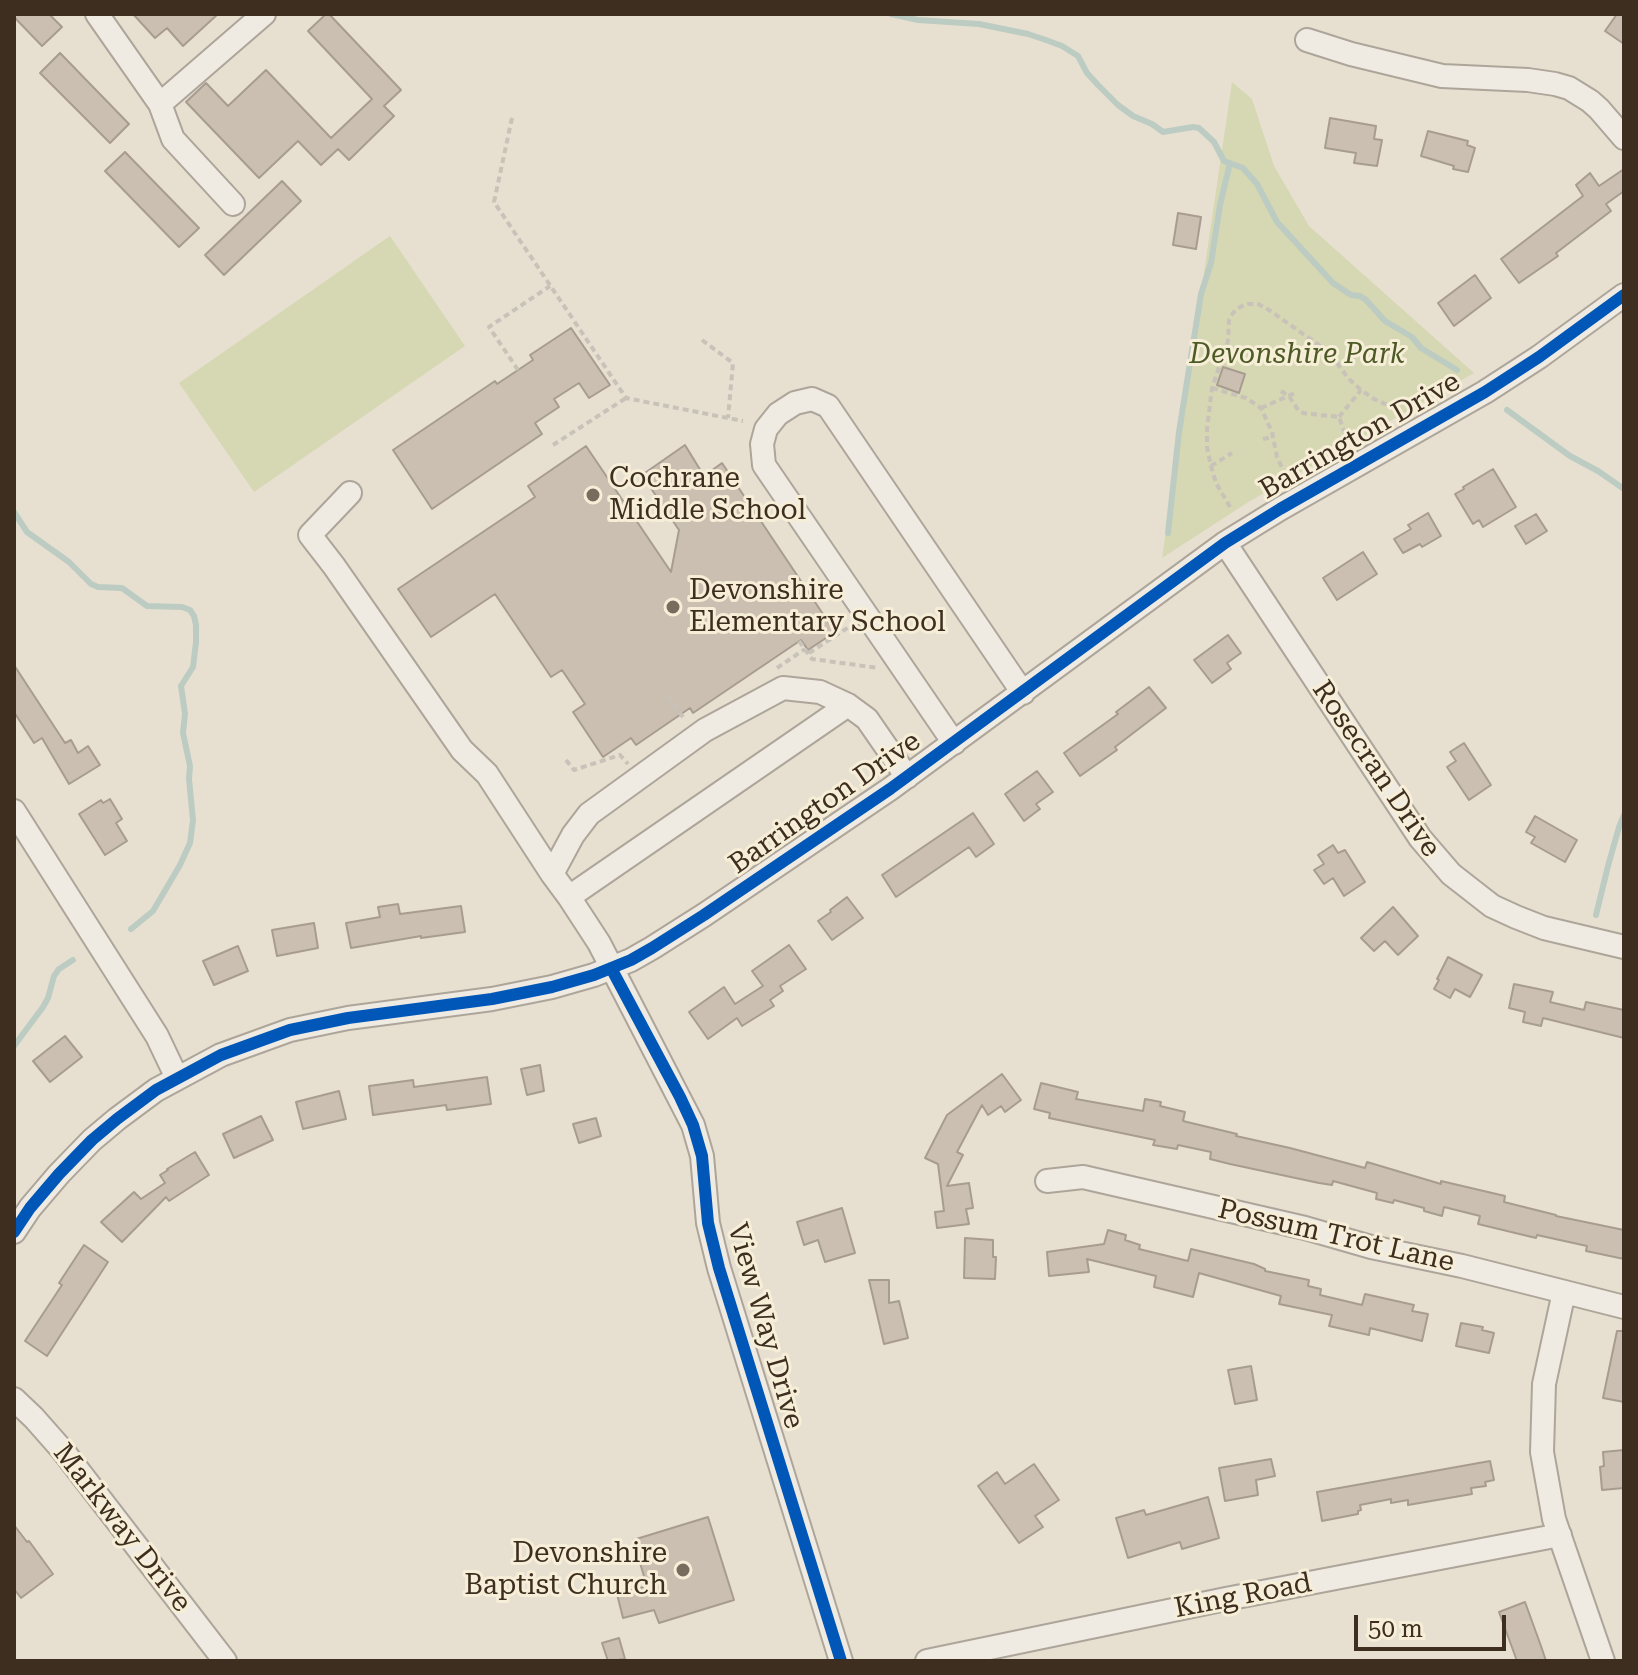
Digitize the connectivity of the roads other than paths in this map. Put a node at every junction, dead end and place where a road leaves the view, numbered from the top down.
1 (97, 14) edge
2 (264, 14) edge
3 (1307, 40) dead end
4 (160, 104) junction
5 (1624, 138) edge
6 (233, 204) dead end
7 (1624, 295) edge
8 (350, 493) dead end
9 (1225, 543) junction
10 (1023, 693) junction
11 (848, 705) junction
12 (954, 743) junction
13 (907, 777) junction
14 (14, 811) edge
15 (552, 874) junction
16 (569, 897) junction
17 (1624, 947) edge
18 (611, 968) junction
19 (177, 1078) junction
20 (1047, 1181) dead end
21 (14, 1232) edge
22 (1564, 1292) junction
23 (1624, 1307) edge
24 (14, 1399) edge
25 (1560, 1535) junction
26 (225, 1661) edge
27 (841, 1661) edge
28 (927, 1661) edge
29 (1603, 1661) edge

1 - 4 street
2 - 4 street
3 - 5 street
4 - 6 street
7 - 9 street, Barrington Drive
8 - 15 street, View Way Drive
9 - 10 street, Barrington Drive
9 - 17 street, Rosecran Drive
10 - 12 street, Barrington Drive
10 - 12 street
11 - 13 street
11 - 15 street
11 - 16 street
12 - 13 street, Barrington Drive
13 - 18 street, Barrington Drive
14 - 19 street
15 - 16 street, View Way Drive
16 - 18 street, View Way Drive
18 - 19 street, Barrington Drive
18 - 27 street, View Way Drive
19 - 21 street, Barrington Drive
20 - 22 street, Possum Trot Lane
22 - 23 street, Possum Trot Lane
22 - 25 street
24 - 26 street, Markway Drive
25 - 28 street, King Road
25 - 29 street

